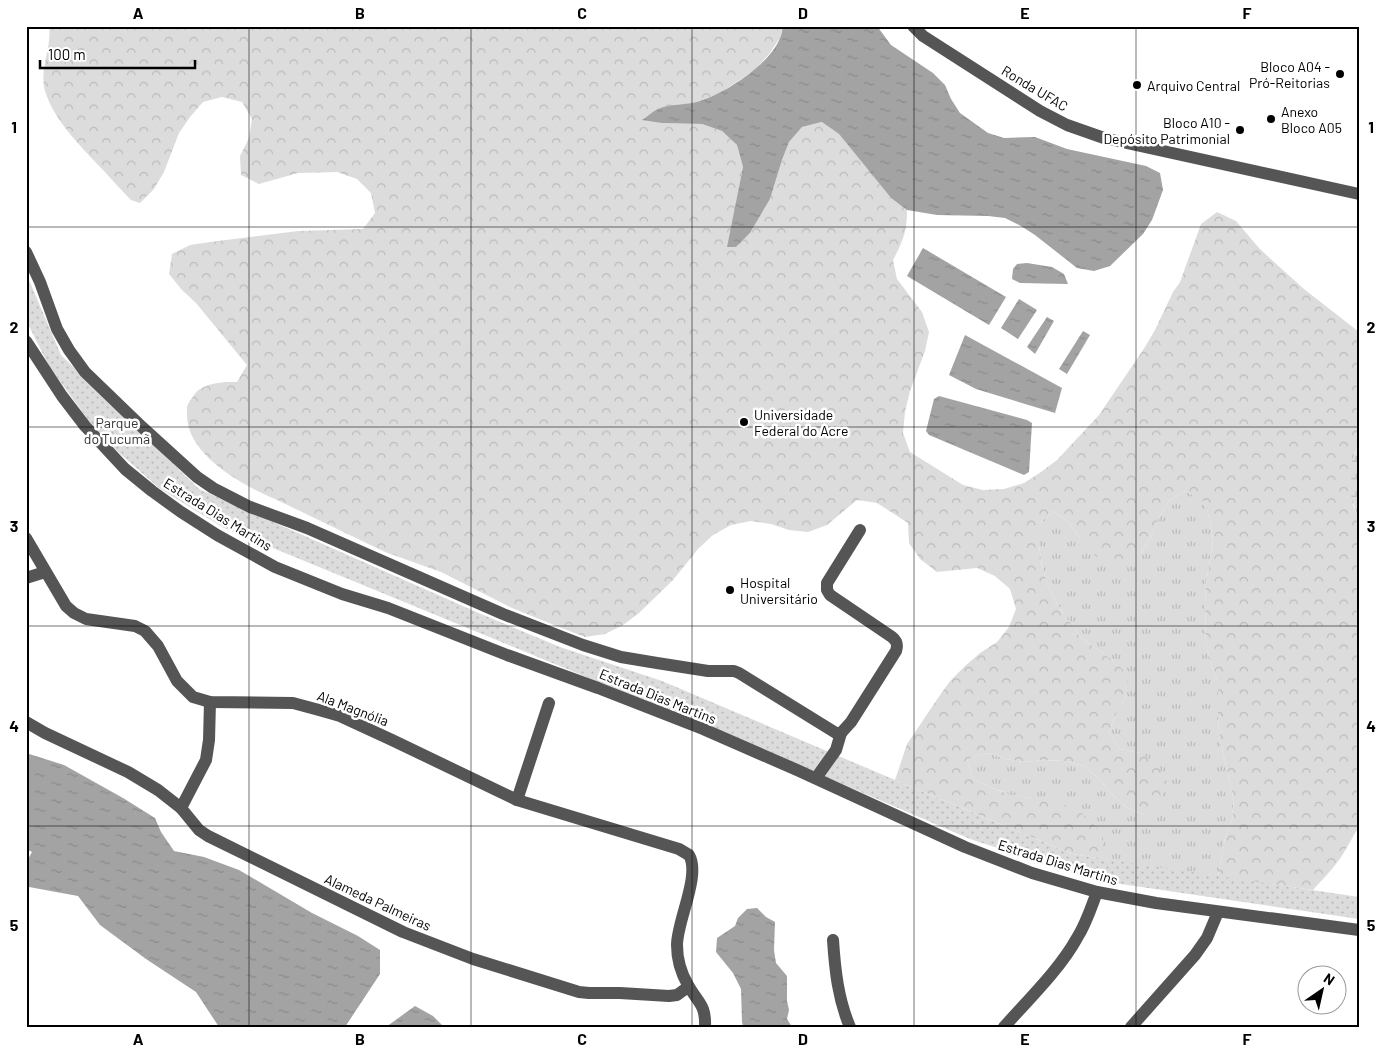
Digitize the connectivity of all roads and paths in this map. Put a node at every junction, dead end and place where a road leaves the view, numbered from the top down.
1 (913, 26) edge
2 (1359, 194) edge
3 (26, 252) edge
4 (26, 340) edge
5 (860, 530) dead end
6 (26, 538) edge
7 (45, 572) junction
8 (26, 578) edge
9 (210, 702) junction
10 (549, 703) dead end
11 (26, 722) edge
12 (841, 733) junction
13 (816, 778) junction
14 (517, 800) junction
15 (181, 808) junction
16 (1097, 892) junction
17 (1218, 912) junction
18 (1359, 930) edge
19 (833, 940) dead end
20 (688, 987) junction
21 (705, 1027) edge
22 (850, 1027) edge
23 (1004, 1027) edge
24 (1131, 1027) edge

1 - 2 street, Ronda UFAC
3 - 12 street
4 - 13 street, Estrada Dias Martins
5 - 12 street
6 - 7 street, Ala Magnólia
7 - 8 street
7 - 9 street, Ala Magnólia
9 - 14 street, Ala Magnólia
9 - 15 street
10 - 14 street
11 - 15 street, Alameda Palmeiras
12 - 13 street
13 - 16 street, Estrada Dias Martins
14 - 20 street, Ala Magnólia
15 - 20 street, Alameda Palmeiras
16 - 17 street, Estrada Dias Martins
16 - 23 street
17 - 18 street, Estrada Dias Martins
17 - 24 street
19 - 22 street
20 - 21 street, Ala Magnólia

